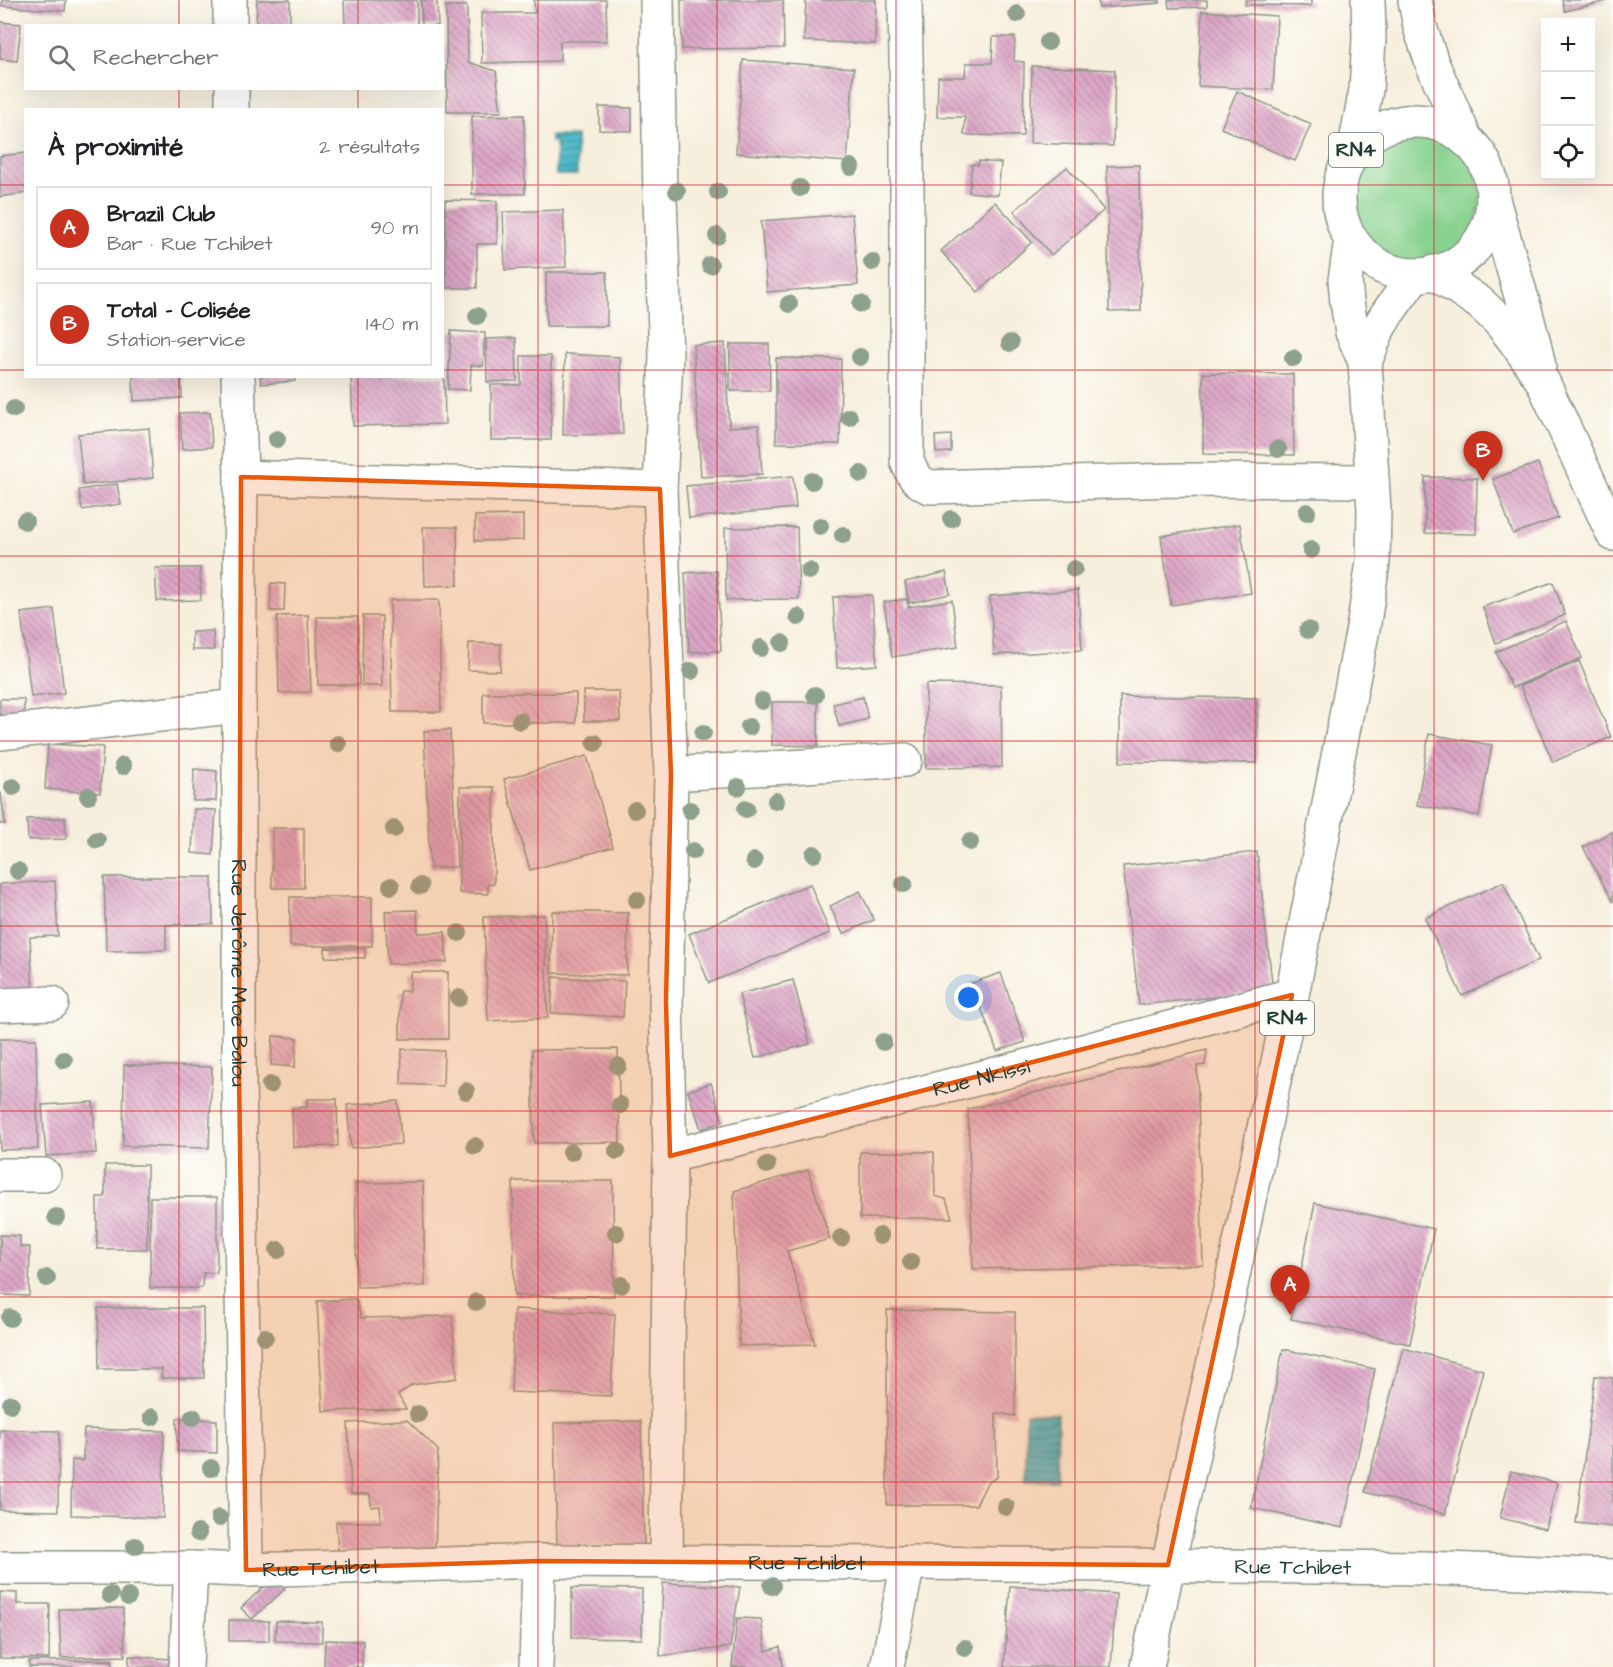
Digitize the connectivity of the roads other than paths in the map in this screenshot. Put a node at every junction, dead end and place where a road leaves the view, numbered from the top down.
1 (230, 0) edge
2 (657, 0) edge
3 (905, 0) edge
4 (1368, 0) edge
5 (1415, 0) edge
6 (230, 24) edge
7 (232, 90) edge
8 (232, 108) edge
9 (1466, 140) junction
10 (1354, 152) junction
11 (1493, 199) junction
12 (1351, 239) junction
13 (1424, 274) junction
14 (1365, 362) junction
15 (238, 378) edge
16 (1543, 382) junction
17 (241, 477) junction
18 (1372, 481) junction
19 (660, 489) junction
20 (1613, 534) edge
21 (239, 706) junction
22 (0, 733) edge
23 (905, 760) dead end
24 (671, 774) junction
25 (1292, 995) junction
26 (52, 1003) dead end
27 (0, 1005) edge
28 (670, 1156) junction
29 (0, 1175) edge
30 (44, 1175) dead end
31 (539, 1562) junction
32 (666, 1563) junction
33 (908, 1563) junction
34 (1168, 1565) junction
35 (0, 1568) edge
36 (191, 1568) junction
37 (246, 1570) junction
38 (1613, 1576) edge
39 (186, 1667) edge
40 (536, 1667) edge
41 (887, 1667) edge
42 (1147, 1667) edge

1 - 6 main road
2 - 19 main road
3 - 18 main road
4 - 10 main road, RN4
5 - 9 main road, RN4
7 - 8 main road
9 - 10 main road, RN4
9 - 11 main road, RN4
10 - 12 main road, RN4
11 - 13 main road, RN4
11 - 16 main road
12 - 13 main road, RN4
12 - 14 main road, RN4
13 - 14 main road, RN4
13 - 16 main road
14 - 18 main road, RN4
15 - 17 main road, Rue Jerôme Moe Balou
16 - 20 main road
17 - 19 main road
17 - 21 main road, Rue Jerôme Moe Balou
18 - 25 main road, RN4
19 - 24 main road
21 - 22 main road
21 - 37 main road, Rue Jerôme Moe Balou
23 - 24 main road
24 - 28 main road
25 - 28 main road, Rue Nkissi
25 - 34 main road, RN4
26 - 27 main road
28 - 32 main road
29 - 30 main road
31 - 32 main road, Rue Tchibet
31 - 37 main road, Rue Tchibet
31 - 40 main road
32 - 33 main road, Rue Tchibet
33 - 34 main road, Rue Tchibet
33 - 41 main road
34 - 38 main road, Rue Tchibet
34 - 42 main road, RN4
35 - 36 main road, Rue Tchibet
36 - 37 main road, Rue Tchibet
36 - 39 main road

